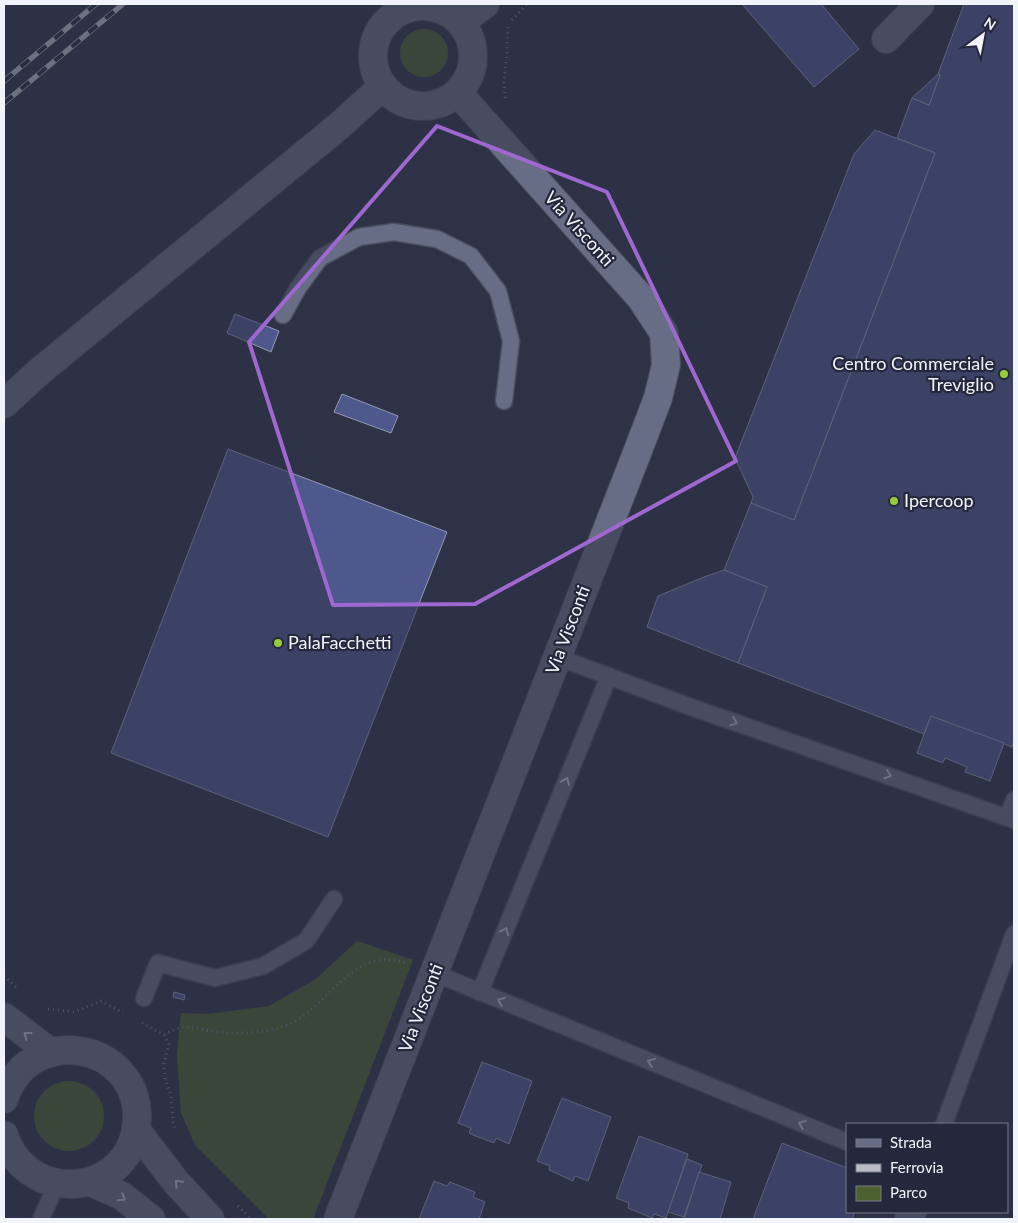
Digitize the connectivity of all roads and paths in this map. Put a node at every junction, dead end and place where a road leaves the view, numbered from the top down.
1 (485, 4) edge
2 (920, 4) edge
3 (461, 22) junction
4 (886, 39) dead end
5 (383, 86) junction
6 (458, 92) junction
7 (283, 316) dead end
8 (504, 401) dead end
9 (4, 404) edge
10 (557, 657) junction
11 (609, 676) junction
12 (1014, 800) edge
13 (1011, 818) edge
14 (334, 899) dead end
15 (1014, 934) edge
16 (434, 974) junction
17 (480, 992) junction
18 (144, 998) dead end
19 (4, 1017) edge
20 (164, 1035) dead end
21 (50, 1052) junction
22 (4, 1099) edge
23 (944, 1123) edge
24 (136, 1130) junction
25 (4, 1135) edge
26 (846, 1142) edge
27 (10, 1162) edge
28 (91, 1182) junction
29 (57, 1184) junction
30 (42, 1219) edge
31 (151, 1219) edge
32 (210, 1219) edge
33 (338, 1219) edge

1 - 3 street
2 - 4 street
3 - 5 street
3 - 6 street
5 - 6 street
5 - 9 street
6 - 10 street, Via Visconti
7 - 8 lane
10 - 11 lane
10 - 16 street, Via Visconti
11 -> 13 lane
17 -> 11 lane
12 - 13 lane
14 - 18 lane
15 - 23 lane
16 - 17 lane
16 - 20 path
16 - 33 street, Via Visconti
26 -> 17 lane
21 -> 19 street
21 - 22 street
21 - 24 street
24 - 28 street
32 -> 24 street
25 - 27 street
27 - 29 street
28 - 29 street
28 -> 31 street
29 - 30 lane

